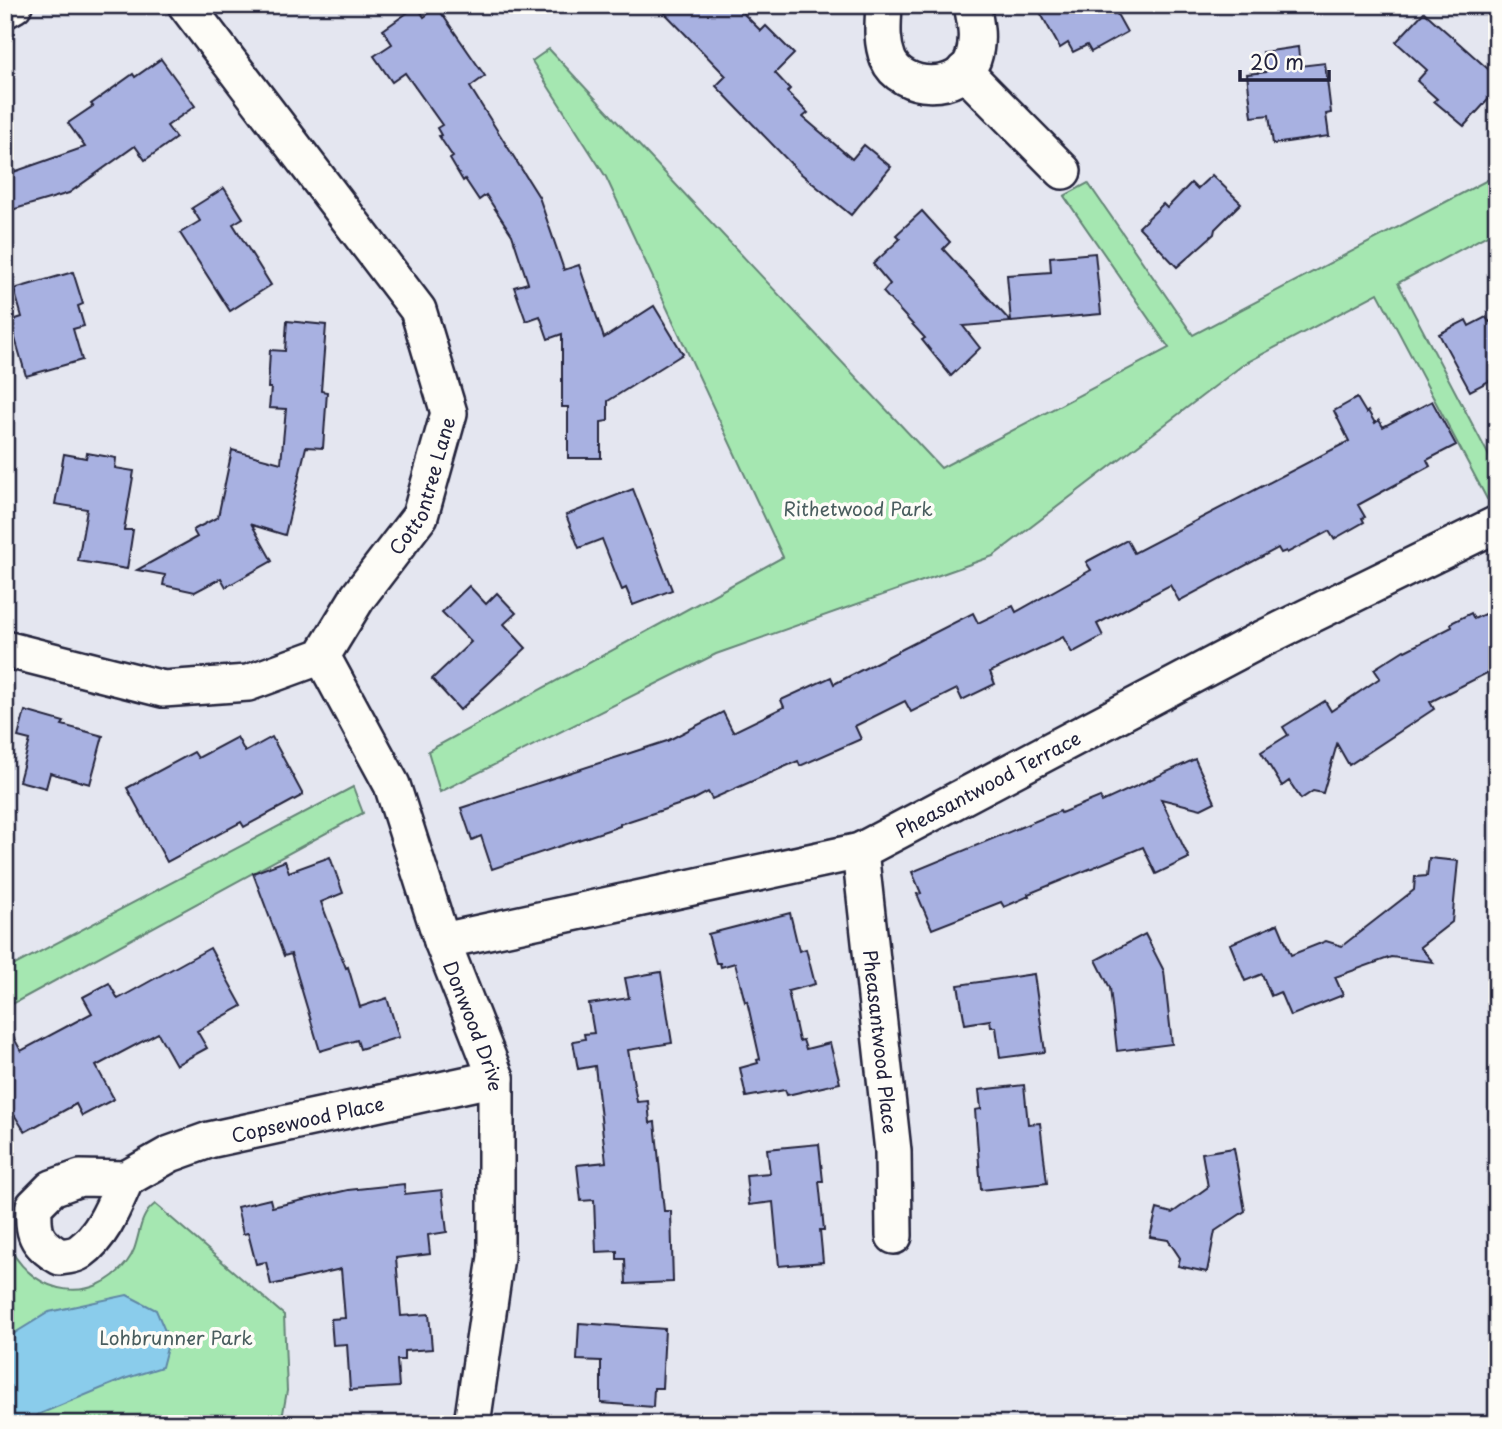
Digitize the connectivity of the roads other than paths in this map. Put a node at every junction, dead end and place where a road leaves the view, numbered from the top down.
1 (14, 5) edge
2 (186, 5) edge
3 (884, 5) edge
4 (972, 5) edge
5 (5, 10) edge
6 (964, 71) junction
7 (1063, 171) dead end
8 (1497, 524) edge
9 (5, 649) edge
10 (322, 656) junction
11 (860, 850) junction
12 (442, 941) junction
13 (496, 1078) junction
14 (126, 1179) dead end
15 (894, 1236) dead end
16 (472, 1424) edge

1 - 5 street
2 - 10 street, Cottontree Lane
3 - 6 street
4 - 6 street
6 - 7 street
8 - 11 street, Pheasantwood Terrace
9 - 10 street
10 - 12 street, Donwood Drive
11 - 12 street, Pheasantwood Terrace
11 - 15 street, Pheasantwood Place
12 - 13 street, Donwood Drive
13 - 14 street, Copsewood Place
13 - 16 street, Donwood Drive

